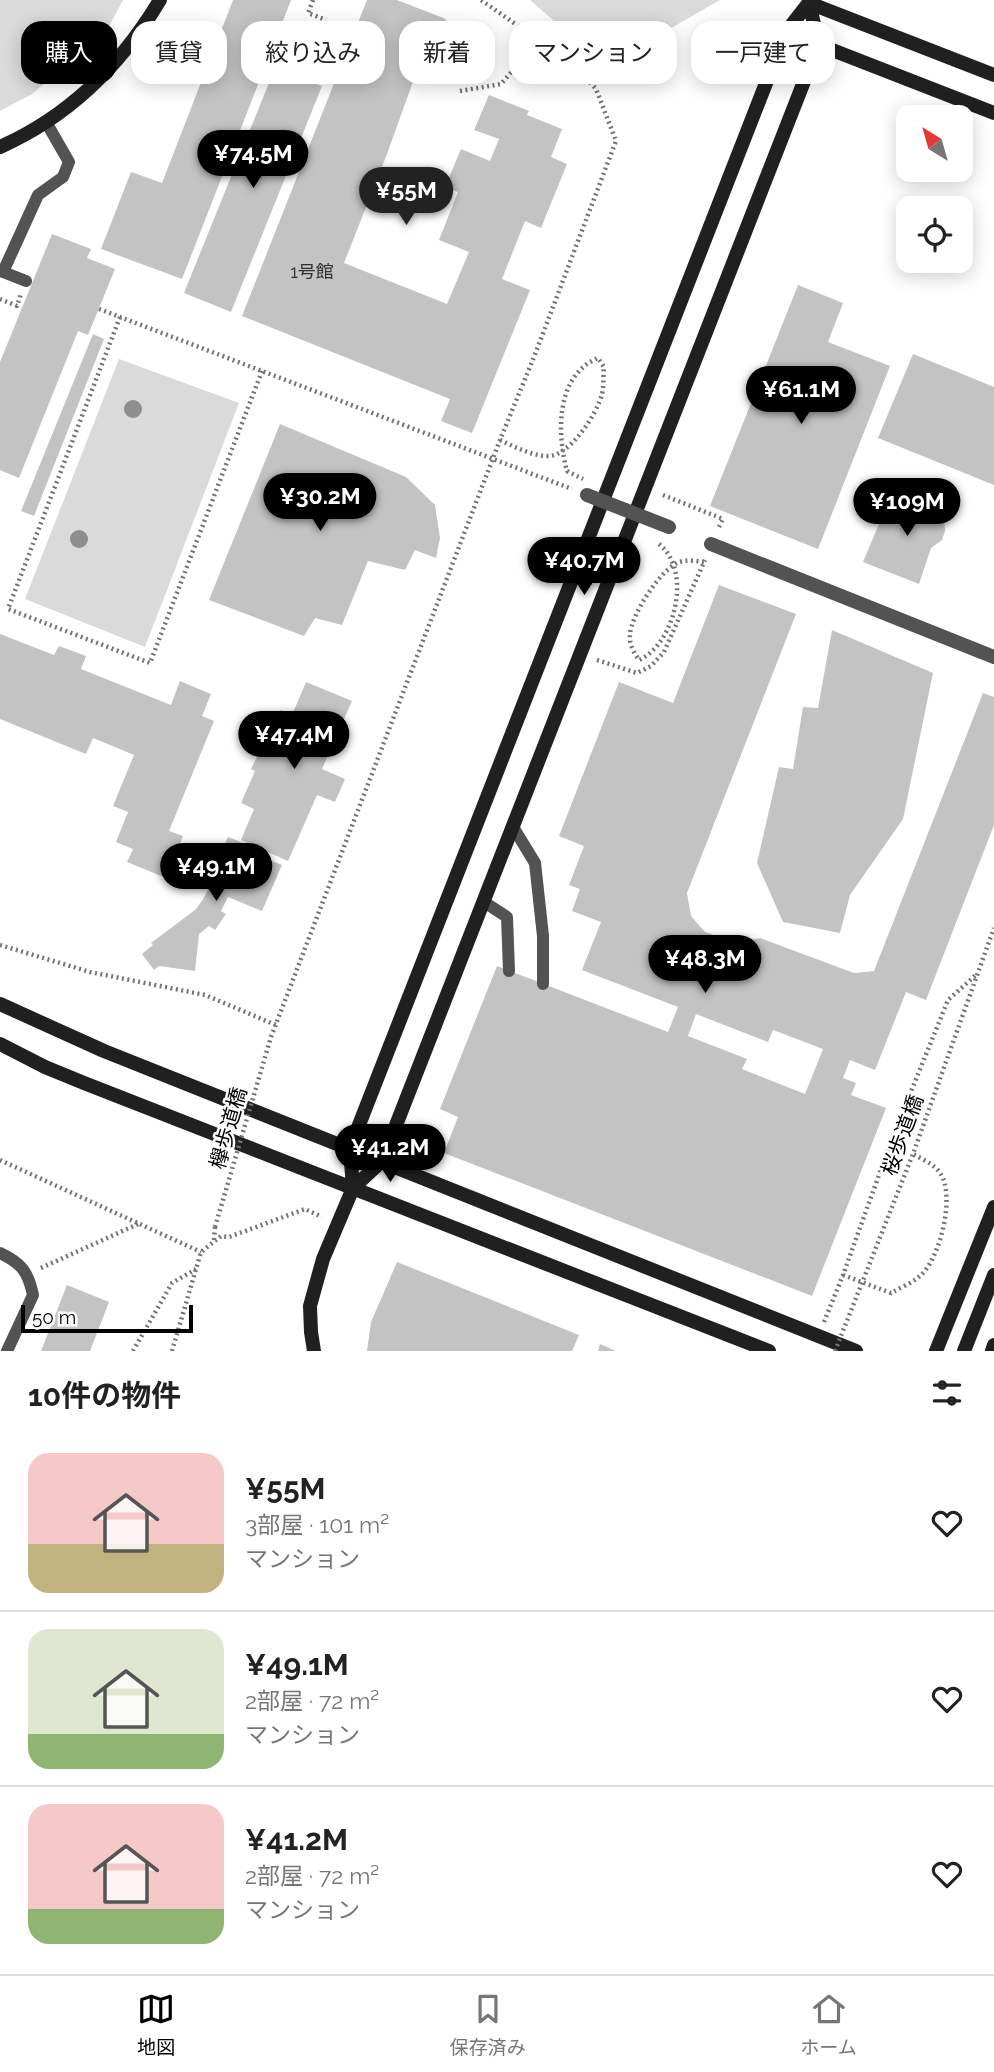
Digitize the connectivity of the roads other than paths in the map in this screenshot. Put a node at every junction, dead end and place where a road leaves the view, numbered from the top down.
1 (160, 0) edge
2 (810, 2) edge
3 (795, 21) edge
4 (814, 21) edge
5 (835, 51) edge
6 (994, 75) edge
7 (766, 84) edge
8 (804, 84) edge
9 (994, 113) edge
10 (46, 122) junction
11 (0, 147) edge
12 (26, 281) dead end
13 (587, 495) road end
14 (664, 525) road end
15 (711, 544) road end
16 (994, 657) edge
17 (513, 827) junction
18 (484, 902) junction
19 (509, 971) dead end
20 (543, 984) dead end
21 (0, 1004) edge
22 (0, 1044) edge
23 (350, 1148) junction
24 (382, 1161) junction
25 (353, 1188) junction
26 (994, 1207) edge
27 (0, 1253) edge
28 (994, 1275) edge
29 (994, 1345) edge
30 (7, 1351) edge
31 (314, 1351) edge
32 (769, 1351) edge
33 (856, 1351) edge
34 (936, 1351) edge
35 (964, 1351) edge
36 (992, 1351) edge

1 - 10 street
2 - 3 street
2 - 4 street
2 - 6 street
5 - 9 street
7 - 23 street
8 - 17 street
10 - 11 street
10 - 12 lane
13 - 14 street, bridge
15 - 16 street
17 - 18 street
17 - 20 lane
18 - 19 lane
18 - 24 street
21 - 23 street
22 - 25 street
23 - 24 street
23 - 25 street
24 - 25 street
24 - 33 street
25 - 31 street
25 - 32 street
26 - 34 street
27 - 30 lane
28 - 35 street
29 - 36 street

